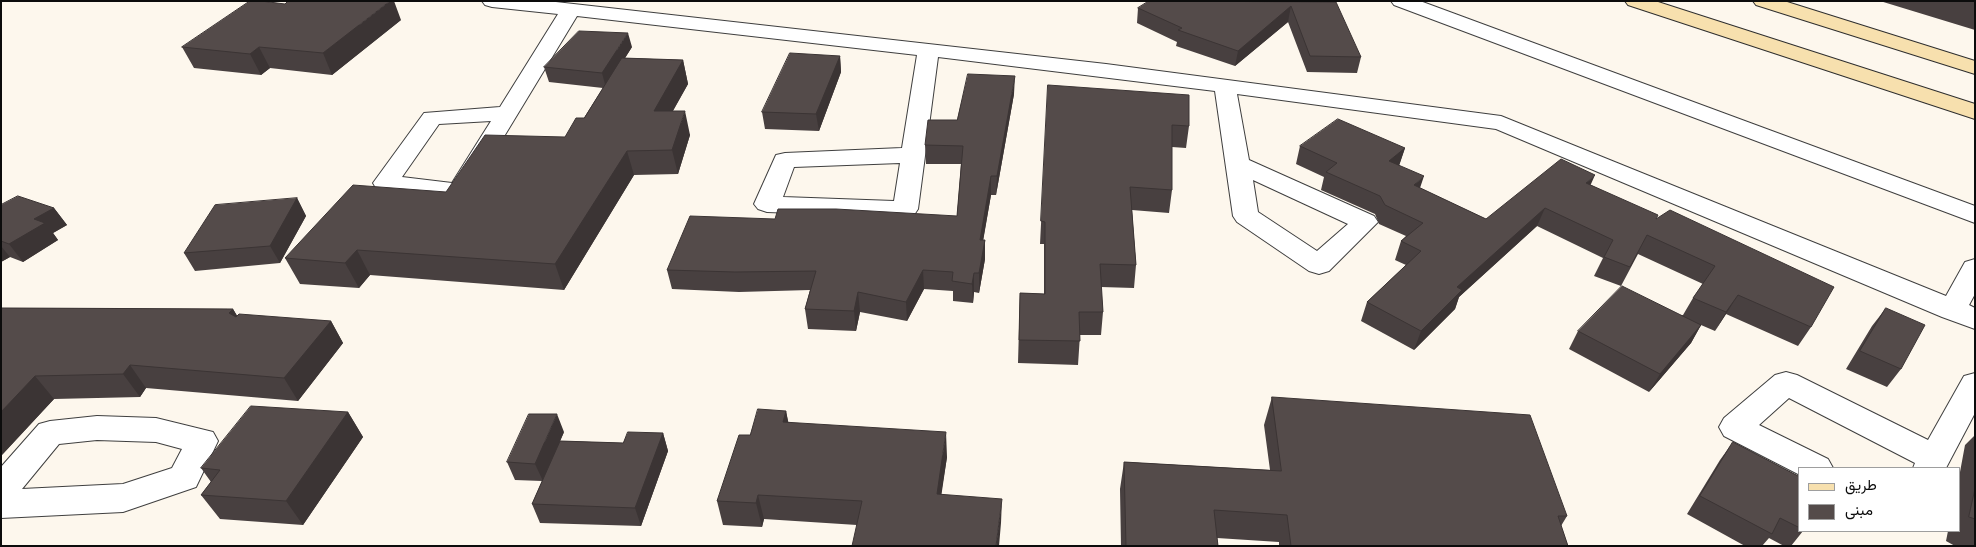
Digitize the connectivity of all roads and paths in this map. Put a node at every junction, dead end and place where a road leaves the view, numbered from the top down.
1 (492, 1) edge
2 (1401, 1) edge
3 (1635, 1) edge
4 (1763, 1) edge
5 (570, 10) junction
6 (928, 51) junction
7 (1975, 68) edge
8 (1225, 86) junction
9 (1975, 112) edge
10 (506, 113) junction
11 (913, 155) junction
12 (1238, 164) junction
13 (1975, 215) edge
14 (1975, 268) edge
15 (1964, 314) edge
16 (1975, 384) edge
17 (1932, 463) edge
18 (1814, 467) edge
19 (1, 490) edge
20 (1, 504) edge

1 - 5 street
2 - 13 street
3 - 9 main road
4 - 7 main road
5 - 6 street
5 - 10 street
6 - 8 street
6 - 11 street
8 - 12 street
8 - 15 street
10 - 10 street
11 - 11 street
12 - 12 street
14 - 15 street
16 - 17 street
17 - 18 street
19 - 20 street

